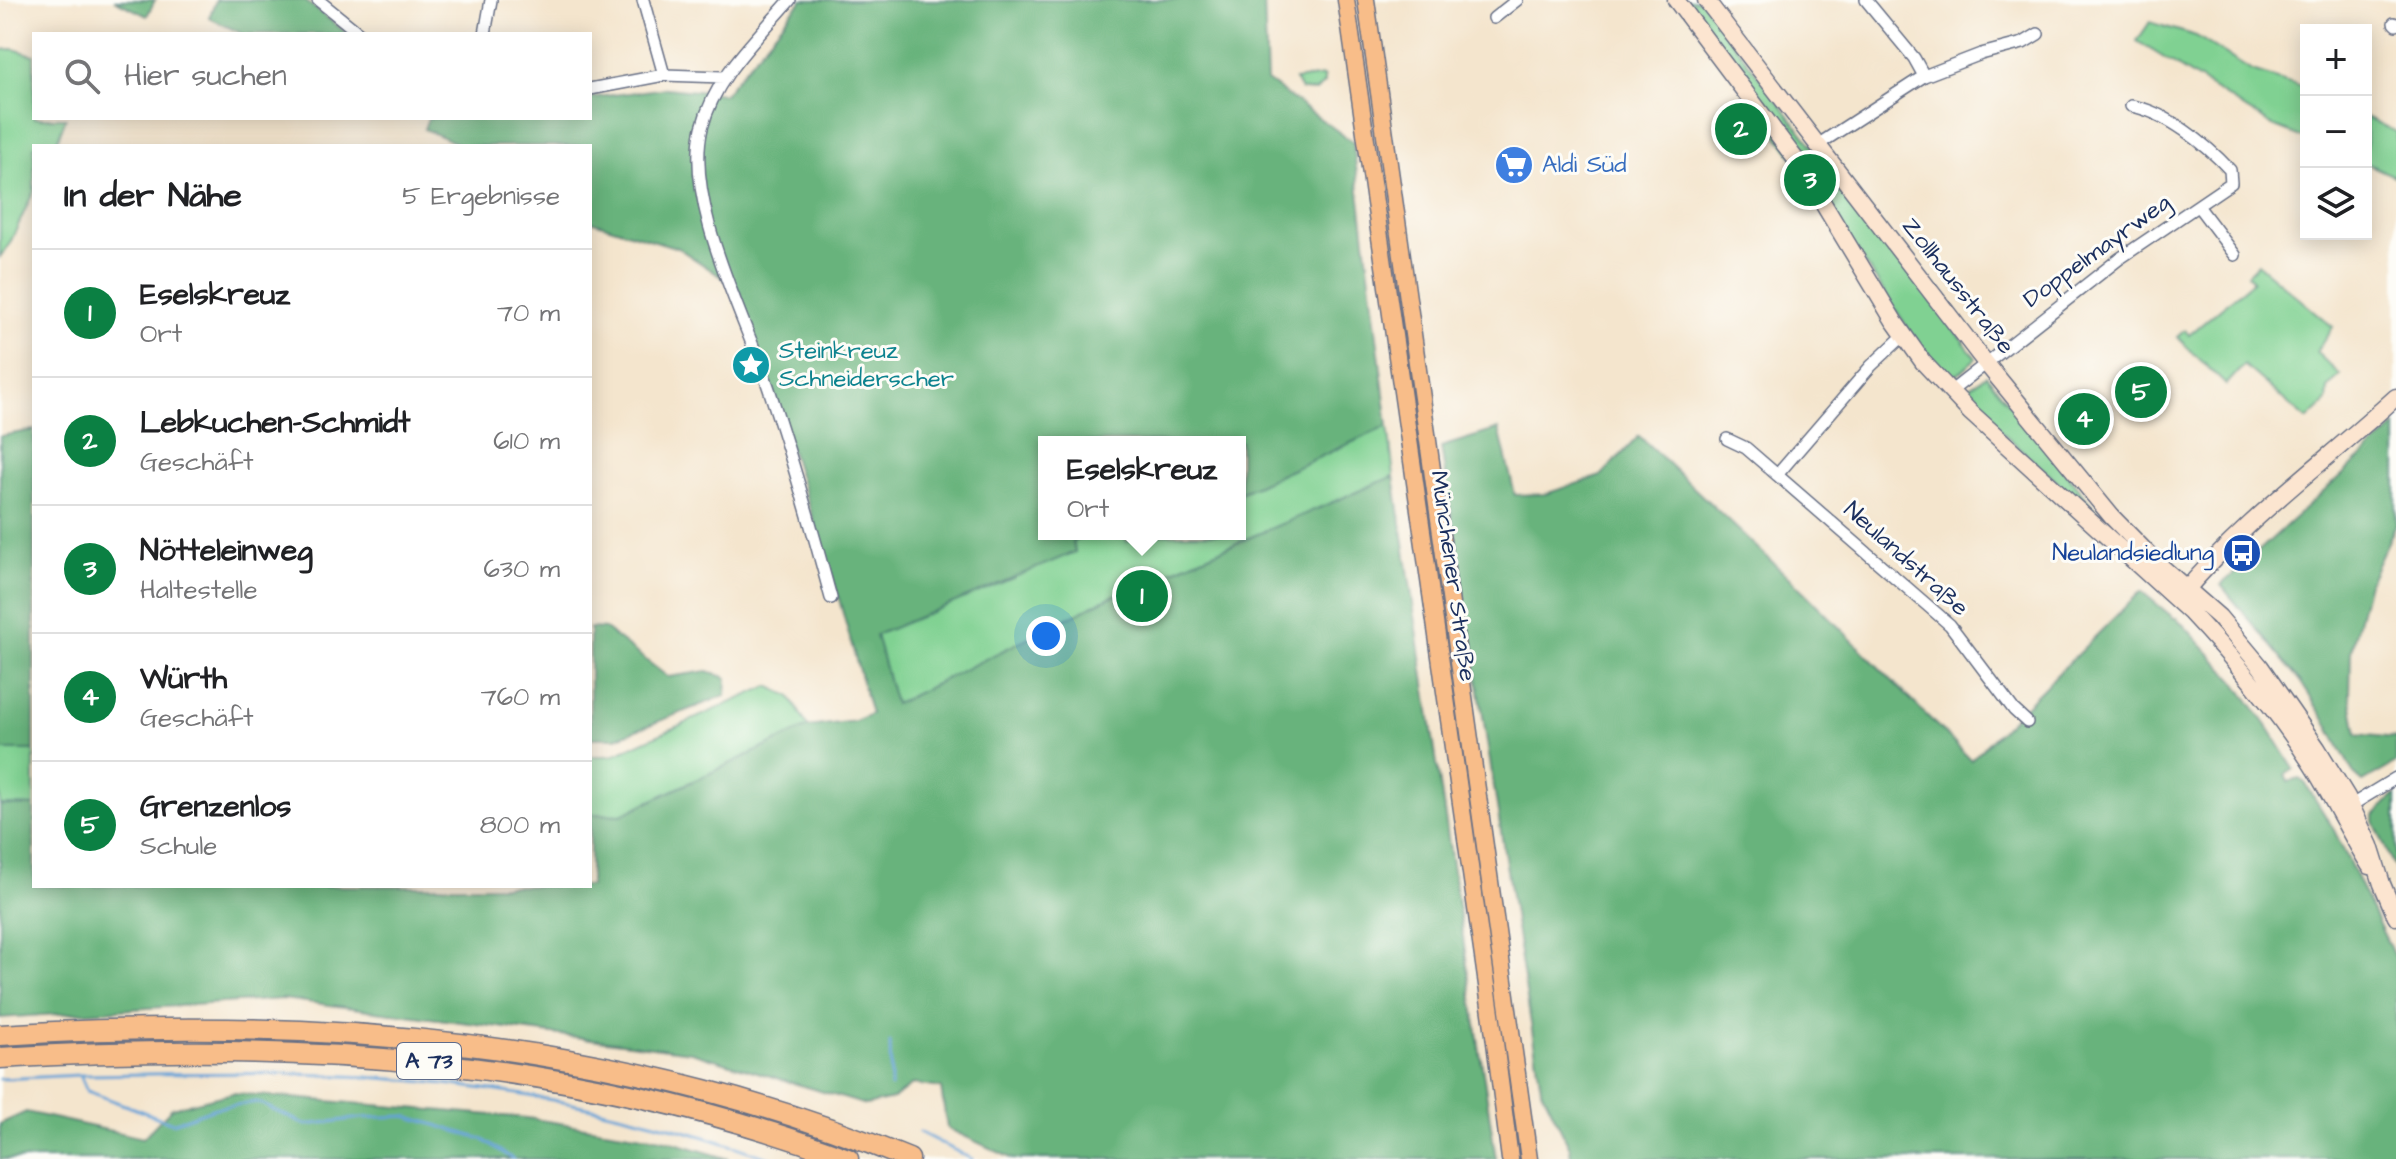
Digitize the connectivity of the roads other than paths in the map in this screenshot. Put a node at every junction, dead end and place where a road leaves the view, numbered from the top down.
1 (320, 0) edge
2 (491, 0) edge
3 (643, 0) edge
4 (790, 0) edge
5 (1346, 0) edge
6 (1366, 0) edge
7 (1517, 0) edge
8 (1676, 0) edge
9 (1706, 0) edge
10 (1866, 0) edge
11 (1494, 18) dead end
12 (358, 32) edge
13 (485, 32) edge
14 (2038, 34) dead end
15 (664, 75) junction
16 (1924, 76) junction
17 (723, 77) junction
18 (592, 89) edge
19 (2131, 106) dead end
20 (1819, 144) junction
21 (2198, 206) junction
22 (2235, 255) dead end
23 (1903, 336) junction
24 (1985, 362) junction
25 (1950, 392) junction
26 (2396, 397) edge
27 (1727, 439) dead end
28 (1777, 475) junction
29 (2123, 541) junction
30 (2182, 594) junction
31 (831, 598) dead end
32 (2027, 722) dead end
33 (2396, 778) edge
34 (2346, 808) junction
35 (2396, 917) edge
36 (0, 1035) edge
37 (0, 1058) edge
38 (905, 1157) edge
39 (848, 1159) edge
40 (1510, 1159) edge
41 (1529, 1159) edge

1 - 12 street
2 - 13 street
3 - 15 street
4 - 17 street
5 - 40 main road, Münchener Straße
6 - 41 main road, Münchener Straße
7 - 11 street
8 - 23 main road, Zollhausstraße
9 - 20 main road, Zollhausstraße
10 - 16 street
14 - 16 street
15 - 17 street
15 - 18 street
16 - 20 street
17 - 31 street
19 - 21 street, Doppelmayrweg
20 - 24 main road, Zollhausstraße
21 - 22 street, Doppelmayrweg
21 - 24 street, Doppelmayrweg
23 - 25 main road, Zollhausstraße
23 - 28 street
24 - 25 street, Doppelmayrweg
24 - 29 main road, Zollhausstraße
25 - 29 main road, Zollhausstraße
26 - 30 main road
27 - 28 street, Neulandstraße
28 - 32 street, Neulandstraße
29 - 30 main road, Zollhausstraße
30 - 34 main road, Zollhausstraße
33 - 34 street
34 - 35 main road, Zollhausstraße
36 - 38 highway, A 73
37 - 39 highway, A 73

